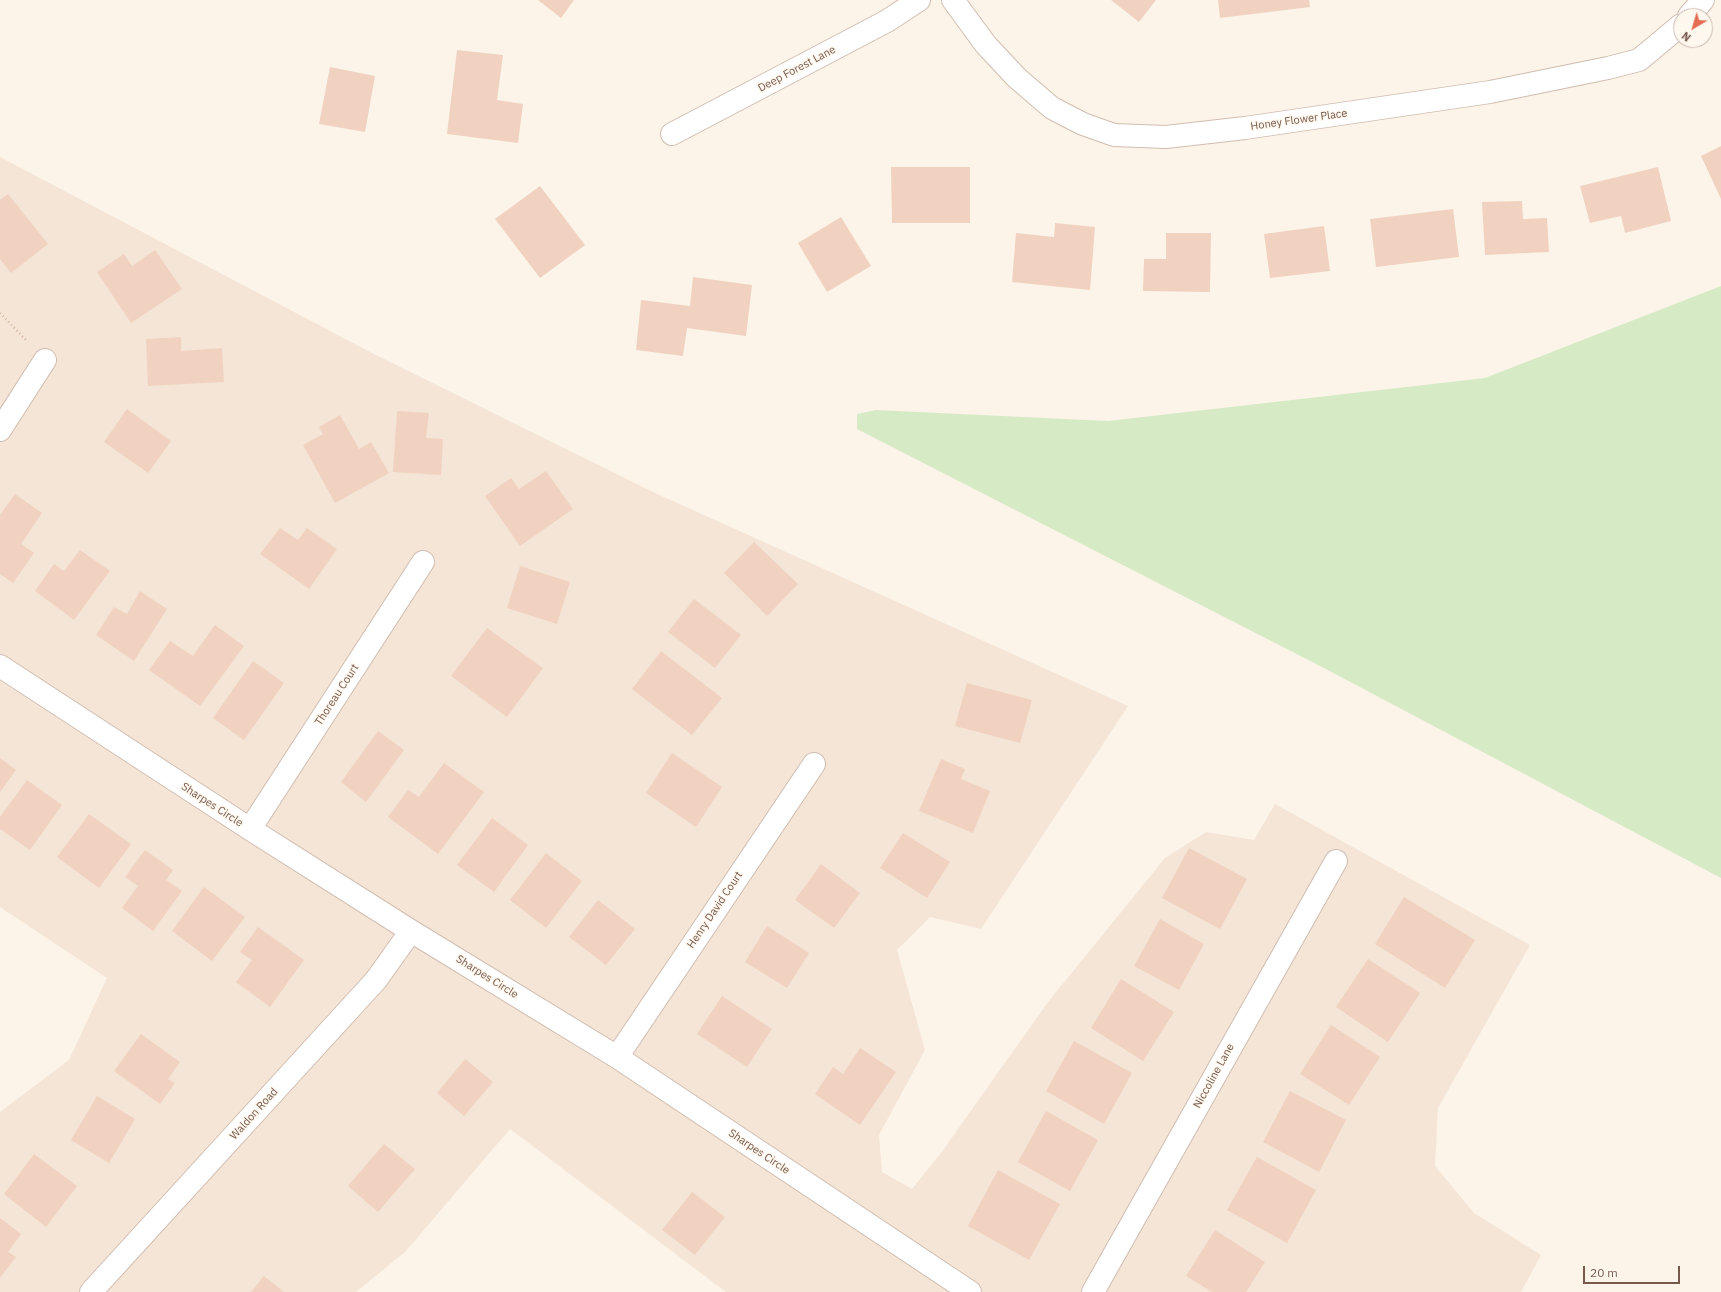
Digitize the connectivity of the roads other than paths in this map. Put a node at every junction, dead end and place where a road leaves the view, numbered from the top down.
1 (919, 0) edge
2 (953, 0) edge
3 (1703, 0) edge
4 (1696, 8) edge
5 (1673, 31) edge
6 (672, 134) dead end
7 (44, 360) dead end
8 (0, 430) edge
9 (423, 562) dead end
10 (0, 666) edge
11 (814, 764) dead end
12 (250, 829) junction
13 (1336, 861) dead end
14 (411, 930) junction
15 (617, 1057) junction
16 (91, 1292) edge
17 (970, 1292) edge
18 (1093, 1292) edge

1 - 6 street, Deep Forest Lane
2 - 5 street, Honey Flower Place
3 - 4 street
7 - 8 street
9 - 12 street, Thoreau Court
10 - 12 street, Sharpes Circle
11 - 15 street, Henry David Court
12 - 14 street, Sharpes Circle
13 - 18 street, Niccoline Lane
14 - 15 street, Sharpes Circle
14 - 16 street, Waldon Road
15 - 17 street, Sharpes Circle

